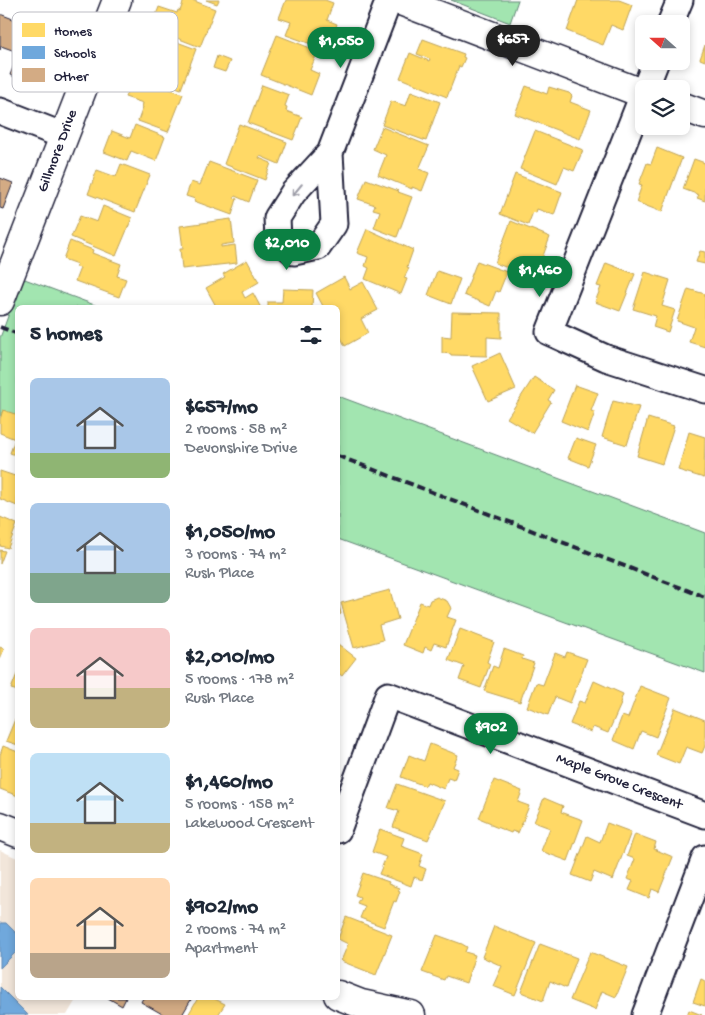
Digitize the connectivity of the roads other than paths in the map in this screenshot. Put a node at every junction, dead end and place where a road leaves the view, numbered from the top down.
1 (117, 0) edge
2 (389, 0) edge
3 (398, 0) edge
4 (680, 0) edge
5 (112, 12) edge
6 (674, 15) edge
7 (635, 89) edge
8 (81, 92) edge
9 (690, 109) edge
10 (0, 111) edge
11 (635, 114) edge
12 (705, 115) edge
13 (64, 136) junction
14 (330, 153) dead end
15 (0, 301) edge
16 (705, 390) edge
17 (705, 815) edge
18 (340, 825) edge
19 (0, 826) edge
20 (15, 832) edge
21 (705, 858) edge
22 (340, 996) edge
23 (411, 1015) edge
24 (645, 1015) edge

1 - 5 street, Gillmore Drive
2 - 14 street
3 - 7 street
4 - 6 street
8 - 13 street, Gillmore Drive
9 - 12 street
10 - 13 street
11 - 16 street
13 - 15 street, Gillmore Drive
17 - 18 street, Maple Grove Crescent
19 - 20 street
21 - 24 street
22 - 23 street

